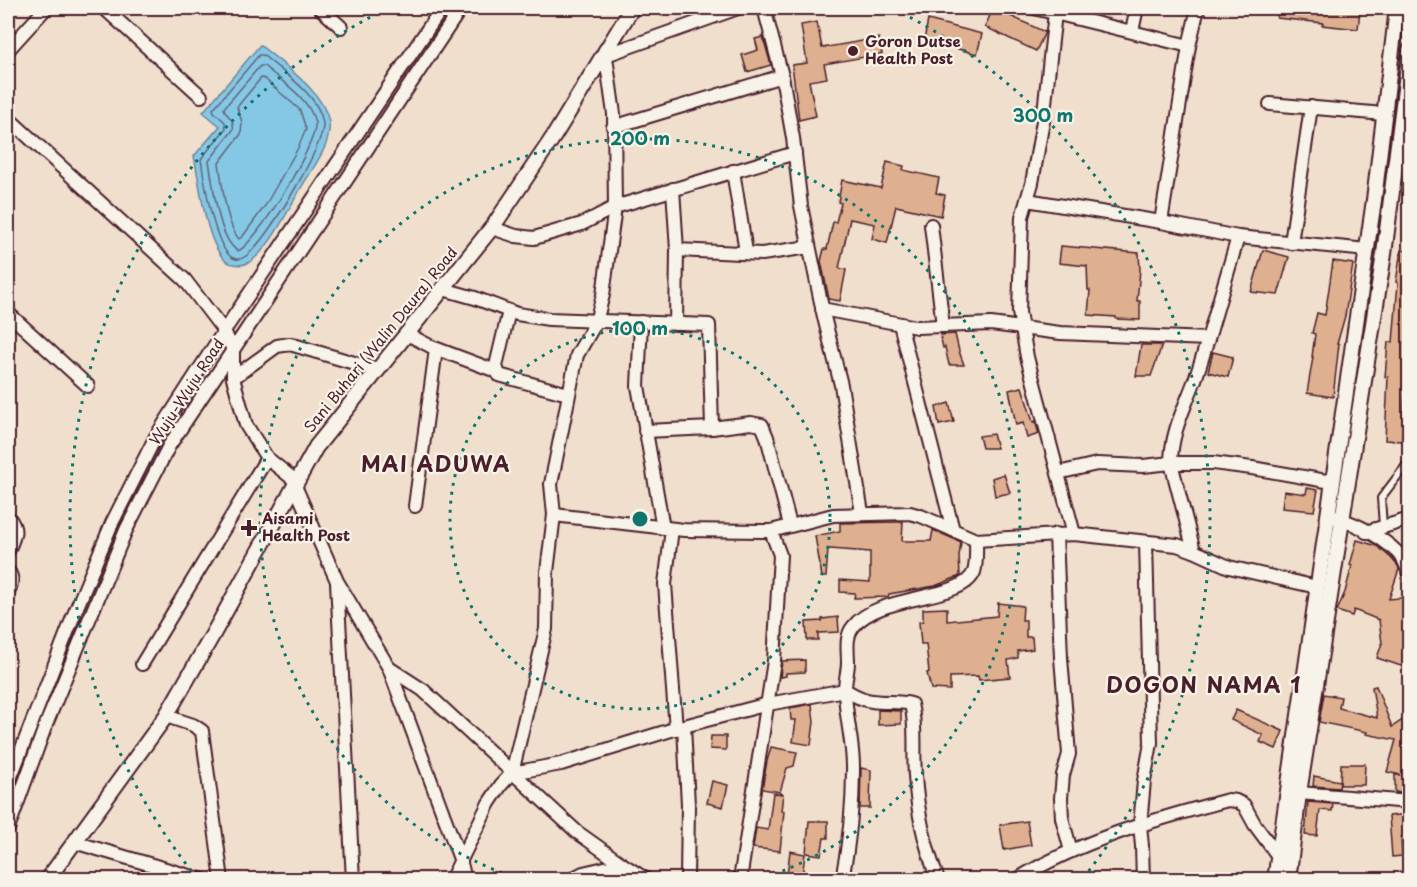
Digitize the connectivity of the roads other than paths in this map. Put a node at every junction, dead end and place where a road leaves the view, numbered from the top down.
1 (45, 8) edge
2 (104, 8) edge
3 (320, 8) edge
4 (442, 8) edge
5 (460, 8) edge
6 (632, 8) edge
7 (738, 8) edge
8 (764, 8) edge
9 (1137, 8) edge
10 (1198, 8) edge
11 (1397, 8) edge
12 (1044, 9) edge
13 (341, 27) dead end
14 (1132, 32) junction
15 (1190, 46) junction
16 (8, 50) edge
17 (1410, 50) edge
18 (606, 52) junction
19 (782, 76) junction
20 (201, 96) dead end
21 (1270, 104) dead end
22 (1311, 107) junction
23 (1384, 114) junction
24 (8, 118) edge
25 (613, 126) junction
26 (795, 153) junction
27 (733, 171) junction
28 (673, 189) junction
29 (1027, 200) junction
30 (615, 207) junction
31 (1161, 222) junction
32 (932, 225) dead end
33 (492, 228) junction
34 (1238, 237) junction
35 (1291, 243) junction
36 (809, 248) junction
37 (677, 250) junction
38 (1367, 250) junction
39 (746, 252) junction
40 (443, 289) junction
41 (822, 309) junction
42 (509, 311) junction
43 (8, 313) edge
44 (596, 322) junction
45 (641, 322) junction
46 (676, 324) junction
47 (900, 324) junction
48 (943, 326) junction
49 (1022, 328) junction
50 (224, 331) junction
51 (407, 334) junction
52 (1208, 339) junction
53 (436, 349) junction
54 (233, 350) junction
55 (378, 370) junction
56 (496, 371) junction
57 (233, 378) junction
58 (88, 386) dead end
59 (568, 394) junction
60 (712, 428) junction
61 (645, 431) junction
62 (267, 458) junction
63 (1410, 460) edge
64 (1171, 463) junction
65 (1058, 473) junction
66 (1332, 482) junction
67 (296, 484) junction
68 (415, 506) dead end
69 (862, 513) junction
70 (554, 515) junction
71 (8, 517) edge
72 (1334, 517) junction
73 (1410, 519) edge
74 (790, 525) junction
75 (1383, 527) junction
76 (668, 528) junction
77 (953, 530) junction
78 (771, 531) junction
79 (1366, 532) junction
80 (1056, 534) junction
81 (1074, 534) junction
82 (976, 540) junction
83 (1146, 542) junction
84 (8, 550) edge
85 (1194, 550) junction
86 (8, 571) edge
87 (1410, 577) edge
88 (337, 581) junction
89 (1317, 587) junction
90 (8, 593) edge
91 (142, 664) dead end
92 (389, 668) junction
93 (845, 690) junction
94 (768, 704) junction
95 (166, 716) junction
96 (680, 727) junction
97 (512, 773) junction
98 (8, 784) edge
99 (1299, 793) junction
100 (1410, 802) edge
101 (1140, 825) junction
102 (8, 829) edge
103 (74, 842) junction
104 (1071, 851) junction
105 (1278, 856) junction
106 (460, 859) junction
107 (622, 864) junction
108 (47, 879) edge
109 (203, 879) edge
110 (222, 879) edge
111 (353, 879) edge
112 (451, 879) edge
113 (465, 879) edge
114 (570, 879) edge
115 (647, 879) edge
116 (687, 879) edge
117 (740, 879) edge
118 (842, 879) edge
119 (938, 879) edge
120 (1017, 879) edge
121 (1143, 879) edge
122 (1275, 879) edge
123 (1288, 879) edge

1 - 16 street
2 - 20 street
3 - 13 street
4 - 50 street, Wuju-Wuju Road
5 - 54 street, Wuju-Wuju Road
6 - 18 street, Sani Buhari (Walin Daura) Road
7 - 18 street
8 - 19 street
9 - 14 street
10 - 15 street
11 - 23 street
12 - 14 street
12 - 29 street
14 - 15 street
15 - 31 street
17 - 72 street
18 - 25 street
18 - 33 street, Sani Buhari (Walin Daura) Road
19 - 25 street
19 - 26 street
21 - 22 street
22 - 23 street
22 - 35 street
23 - 38 street
24 - 50 street
25 - 30 street
26 - 27 street
26 - 36 street
27 - 28 street
27 - 39 street
28 - 30 street
28 - 37 street
29 - 31 street
29 - 49 street
30 - 33 street
30 - 44 street
31 - 34 street
32 - 48 street
33 - 40 street, Sani Buhari (Walin Daura) Road
34 - 35 street
34 - 52 street
35 - 38 street
36 - 39 street
36 - 41 street
37 - 39 street
37 - 46 street
38 - 66 street
40 - 42 street
40 - 51 street, Sani Buhari (Walin Daura) Road
41 - 47 street
41 - 69 street
42 - 44 street
42 - 56 street
43 - 58 street
44 - 45 street
44 - 59 street
45 - 46 street
45 - 61 street
46 - 60 street
47 - 48 street
47 - 77 street
48 - 49 street
49 - 52 street
49 - 65 street
50 - 54 street
50 - 98 street, Wuju-Wuju Road
51 - 53 street
51 - 55 street, Sani Buhari (Walin Daura) Road
52 - 64 street
53 - 56 street
53 - 68 street
54 - 57 street
54 - 102 street, Wuju-Wuju Road
55 - 57 street
55 - 67 street, Sani Buhari (Walin Daura) Road
56 - 59 street
57 - 62 street
59 - 70 street
60 - 61 street
60 - 74 street
61 - 76 street
62 - 67 street
62 - 91 street
63 - 75 lane
64 - 65 street
64 - 66 street
64 - 85 street
65 - 81 street
66 - 72 street
67 - 88 street
67 - 95 street, Sani Buhari (Walin Daura) Road
69 - 74 street
69 - 77 street
70 - 76 street
70 - 97 street
71 - 84 street
72 - 79 street
72 - 89 street
72 - 99 street
73 - 75 street
74 - 78 street
75 - 79 street
76 - 78 street
76 - 96 street
77 - 82 street
78 - 94 street
79 - 87 street
80 - 81 street
80 - 82 street
80 - 104 street
81 - 83 street
82 - 93 street
83 - 85 street
83 - 101 street
85 - 89 street
86 - 90 street
88 - 92 street
88 - 111 street
89 - 105 street
92 - 97 street
92 - 106 street
93 - 94 street
93 - 118 street
93 - 119 street
94 - 96 street
94 - 117 street
95 - 103 street, Sani Buhari (Walin Daura) Road
95 - 110 street
96 - 97 street
96 - 116 street
97 - 106 street
97 - 107 street
99 - 100 street
99 - 123 street
101 - 104 street
101 - 105 street
101 - 121 street
103 - 108 street, Sani Buhari (Walin Daura) Road
103 - 109 street
104 - 120 street
105 - 122 street
106 - 112 street
106 - 113 street
107 - 114 street
107 - 115 street

